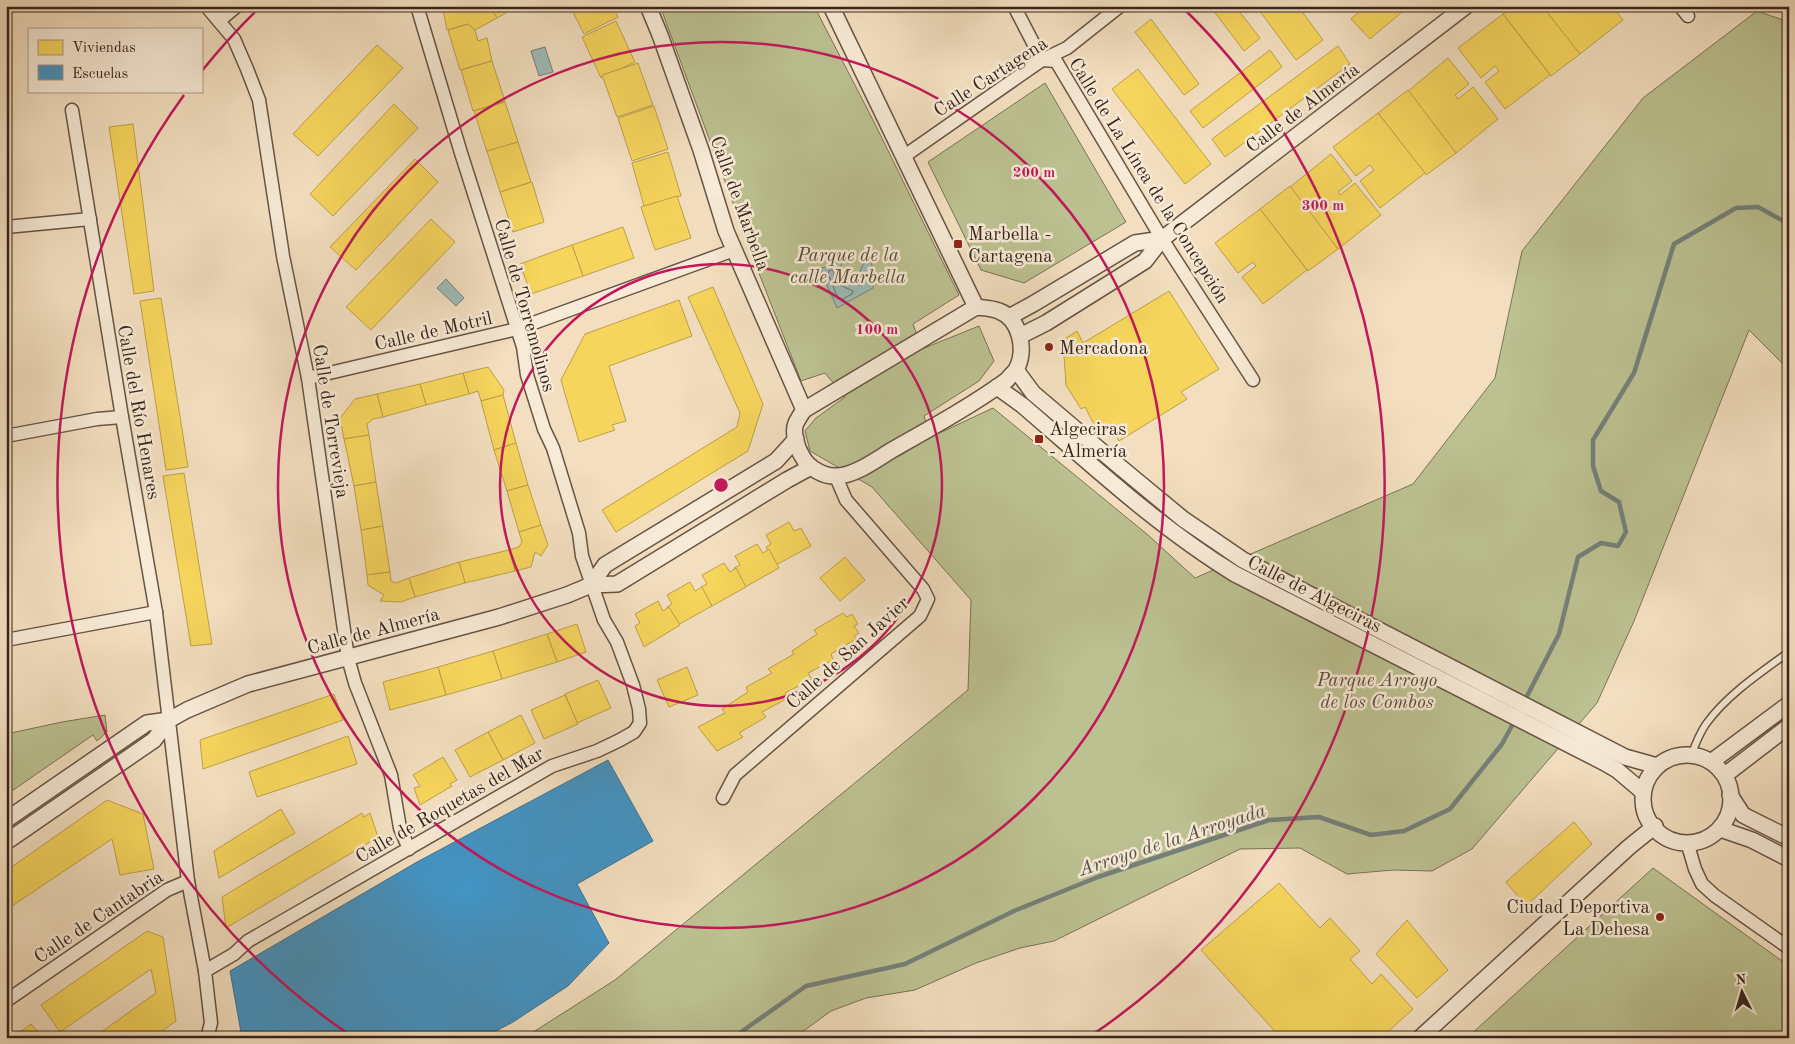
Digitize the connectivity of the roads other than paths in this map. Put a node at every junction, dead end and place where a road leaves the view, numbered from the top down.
1 (206, 6) edge
2 (237, 6) edge
3 (417, 6) edge
4 (648, 6) edge
5 (831, 6) edge
6 (1014, 6) edge
7 (1120, 6) edge
8 (1466, 6) edge
9 (219, 21) junction
10 (1042, 60) junction
11 (72, 110) dead end
12 (903, 156) junction
13 (90, 219) junction
14 (6, 227) edge
15 (1162, 239) junction
16 (734, 250) junction
17 (976, 308) junction
18 (1009, 317) junction
19 (517, 329) junction
20 (1020, 336) junction
21 (1016, 370) junction
22 (308, 378) junction
23 (1253, 380) dead end
24 (997, 387) junction
25 (804, 410) junction
26 (122, 417) junction
27 (6, 436) edge
28 (796, 439) junction
29 (811, 467) junction
30 (836, 477) junction
31 (591, 585) junction
32 (156, 612) junction
33 (6, 640) edge
34 (1789, 652) edge
35 (348, 658) junction
36 (1789, 704) edge
37 (169, 720) junction
38 (1789, 726) edge
39 (1691, 756) junction
40 (1608, 757) junction
41 (1711, 762) junction
42 (1657, 766) junction
43 (1725, 775) junction
44 (1643, 792) junction
45 (1730, 795) junction
46 (723, 798) dead end
47 (6, 820) edge
48 (1655, 826) junction
49 (1720, 829) junction
50 (1789, 838) edge
51 (6, 842) edge
52 (1687, 842) junction
53 (409, 849) junction
54 (1789, 859) edge
55 (188, 881) junction
56 (1789, 948) edge
57 (205, 971) junction
58 (6, 1001) edge
59 (207, 1038) edge
60 (1420, 1038) edge

1 - 9 street, Calle de Torrevieja
2 - 9 street
3 - 19 street, Calle de Torremolinos
4 - 16 street, Calle de Marbella
5 - 12 street
6 - 10 street, Calle de La Línea de la Concepción
7 - 10 street, Calle Cartagena
8 - 15 street, Calle de Almería
9 - 22 street, Calle de Torrevieja
10 - 12 street, Calle Cartagena
10 - 15 street, Calle de La Línea de la Concepción
11 - 13 street, Calle del Río Henares
12 - 17 street
13 - 14 street
13 - 26 street, Calle del Río Henares
15 - 18 street, Calle de Almería
15 - 20 street, Calle de Almería
15 - 23 street, Calle de La Línea de la Concepción
16 - 19 street, Calle de Motril
16 - 25 street, Calle de Marbella
17 - 18 street
17 - 25 street
18 - 20 street
19 - 22 street, Calle de Motril
19 - 31 street, Calle de Torremolinos
20 - 21 street
21 - 24 street
21 - 40 street, Calle de Algeciras
22 - 35 street, Calle de Torrevieja
24 - 30 street
24 - 40 street, Calle de Algeciras
25 - 28 street
26 - 27 street
26 - 32 street, Calle del Río Henares
28 - 29 street
28 - 31 street
29 - 30 street
29 - 31 street, Calle de Almería
30 - 46 street, Calle de San Javier
31 - 35 street, Calle de Almería
31 - 53 street, Calle de Roquetas del Mar
32 - 33 street
32 - 37 street, Calle del Río Henares
34 - 39 lane
35 - 37 street, Calle de Almería
35 - 53 street, Calle de Torrevieja
36 - 41 street
37 - 47 street
37 - 51 street
37 - 55 street, Calle del Río Henares
38 - 43 street
39 - 41 street
39 - 42 street
40 - 42 street, Calle de Algeciras
40 - 44 street, Calle de Algeciras
41 - 43 street
42 - 44 street
43 - 45 street
44 - 48 street
45 - 49 street
45 - 50 street
48 - 52 street
48 - 60 street
49 - 52 street
49 - 54 street
52 - 56 street
53 - 57 street, Calle de Roquetas del Mar
55 - 57 street, Calle del Río Henares
55 - 58 street, Calle de Cantabria
57 - 59 street, Calle del Río Henares

